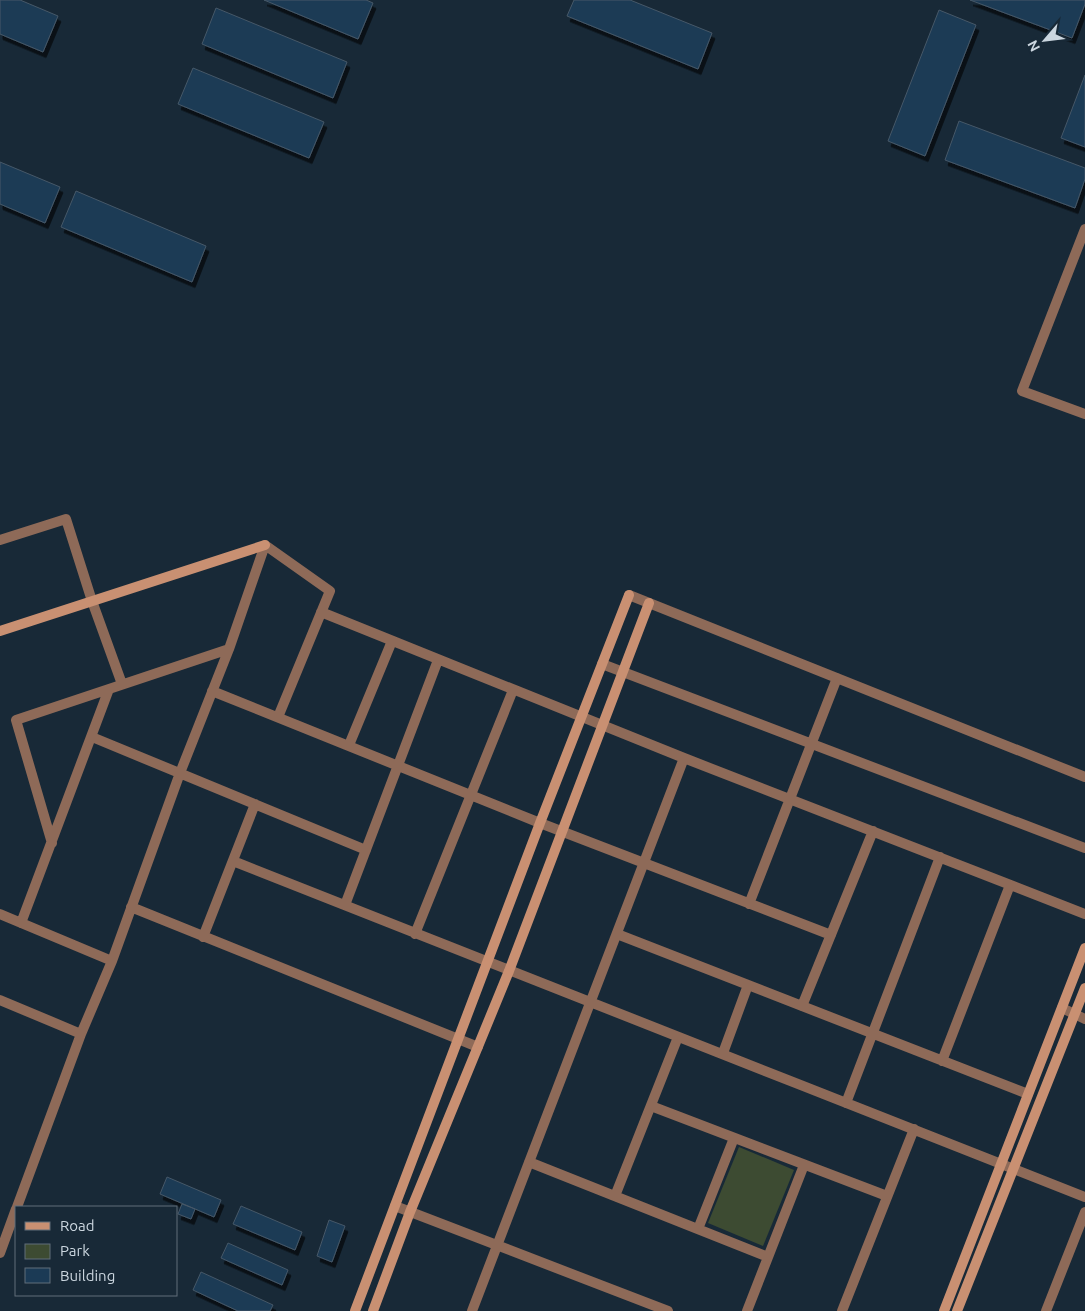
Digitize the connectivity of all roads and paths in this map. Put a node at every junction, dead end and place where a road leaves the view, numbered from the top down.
1 (1085, 229) edge
2 (1085, 414) edge
3 (0, 540) edge
4 (265, 545) junction
5 (92, 601) junction
6 (649, 603) junction
7 (321, 612) junction
8 (0, 631) edge
9 (392, 641) junction
10 (228, 649) junction
11 (438, 660) junction
12 (602, 664) junction
13 (622, 671) junction
14 (837, 678) junction
15 (122, 684) junction
16 (109, 689) junction
17 (513, 690) junction
18 (212, 691) junction
19 (278, 717) junction
20 (581, 718) junction
21 (603, 726) junction
22 (92, 737) junction
23 (811, 743) junction
24 (349, 746) junction
25 (684, 758) junction
26 (398, 765) junction
27 (180, 773) junction
28 (1085, 777) edge
29 (471, 795) junction
30 (790, 799) junction
31 (256, 804) junction
32 (540, 823) junction
33 (561, 831) junction
34 (873, 831) junction
35 (52, 843) junction
36 (1085, 848) edge
37 (366, 850) junction
38 (940, 857) junction
39 (233, 861) junction
40 (644, 863) junction
41 (1010, 885) junction
42 (749, 904) junction
43 (345, 905) junction
44 (130, 908) junction
45 (0, 914) edge
46 (1085, 914) edge
47 (21, 922) junction
48 (415, 934) junction
49 (617, 934) junction
50 (831, 935) junction
51 (204, 937) junction
52 (1085, 948) edge
53 (112, 961) junction
54 (487, 962) junction
55 (508, 971) junction
56 (748, 985) junction
57 (1085, 988) edge
58 (0, 1000) edge
59 (590, 1003) junction
60 (802, 1006) junction
61 (1062, 1008) junction
62 (1075, 1014) junction
63 (1085, 1019) edge
64 (81, 1034) junction
65 (872, 1034) junction
66 (678, 1037) junction
67 (458, 1038) junction
68 (478, 1047) junction
69 (722, 1053) junction
70 (942, 1061) junction
71 (1028, 1094) junction
72 (846, 1103) junction
73 (651, 1106) junction
74 (914, 1129) junction
75 (734, 1138) junction
76 (529, 1162) junction
77 (804, 1164) junction
78 (1001, 1164) junction
79 (1013, 1168) junction
80 (615, 1196) junction
81 (888, 1196) junction
82 (1085, 1197) edge
83 (17, 1206) edge
84 (395, 1206) junction
85 (15, 1211) edge
86 (410, 1212) junction
87 (1085, 1212) edge
88 (698, 1229) junction
89 (497, 1245) junction
90 (0, 1253) edge
91 (768, 1257) junction
92 (355, 1311) edge
93 (373, 1311) edge
94 (472, 1311) edge
95 (668, 1311) edge
96 (747, 1311) edge
97 (842, 1311) edge
98 (944, 1311) edge
99 (957, 1311) edge
100 (1046, 1311) edge

1 - 2 street
3 - 5 street
4 - 5 street
4 - 7 street
4 - 10 street
5 - 8 street
5 - 15 street
6 - 12 street
6 - 13 street
6 - 14 street
7 - 9 street
7 - 19 street
9 - 11 street
9 - 24 street
10 - 15 street
10 - 18 street
11 - 17 street
11 - 26 street
12 - 13 street
12 - 20 street
13 - 21 street
13 - 23 street
14 - 23 street
14 - 28 street
15 - 16 street
16 - 22 street
16 - 35 street
17 - 20 street
17 - 29 street
18 - 19 street
18 - 27 street
19 - 24 street
20 - 21 street
20 - 32 street
21 - 25 street
21 - 33 street
22 - 27 street
22 - 35 street
23 - 30 street
23 - 36 street
24 - 26 street
25 - 30 street
25 - 40 street
26 - 29 street
26 - 37 street
27 - 31 street
27 - 44 street
29 - 32 street
29 - 48 street
30 - 34 street
30 - 42 street
31 - 37 street
31 - 39 street
32 - 33 street
32 - 54 street
33 - 40 street
33 - 55 street
34 - 38 street
34 - 50 street
35 - 47 street
37 - 43 street
38 - 41 street
38 - 65 street
39 - 43 street
39 - 51 street
40 - 42 street
40 - 49 street
41 - 46 street
41 - 70 street
42 - 50 street
43 - 48 street
44 - 51 street
44 - 53 street
45 - 47 street
47 - 53 street
48 - 54 street
49 - 56 street
49 - 59 street
50 - 60 street
51 - 67 street
52 - 61 street
53 - 64 street
54 - 55 street
54 - 67 street
55 - 59 street
55 - 68 street
56 - 60 street
56 - 69 street
57 - 62 street
58 - 64 street
59 - 66 street
59 - 76 street
60 - 65 street
61 - 62 street
61 - 71 street
62 - 63 street
62 - 79 street
64 - 83 street
65 - 70 street
65 - 72 street
66 - 69 street
66 - 73 street
67 - 68 street
67 - 84 street
68 - 86 street
69 - 72 street
70 - 71 street
71 - 78 street
72 - 74 street
73 - 75 street
73 - 80 street
74 - 78 street
74 - 81 street
75 - 77 street
75 - 88 street
76 - 80 street
76 - 89 street
77 - 81 street
77 - 91 street
78 - 79 street
78 - 98 street
79 - 82 street
79 - 99 street
80 - 88 street
81 - 97 street
84 - 86 street
84 - 92 street
85 - 90 street
86 - 89 street
86 - 93 street
87 - 100 street
88 - 91 street
89 - 94 street
89 - 95 street
91 - 96 street

